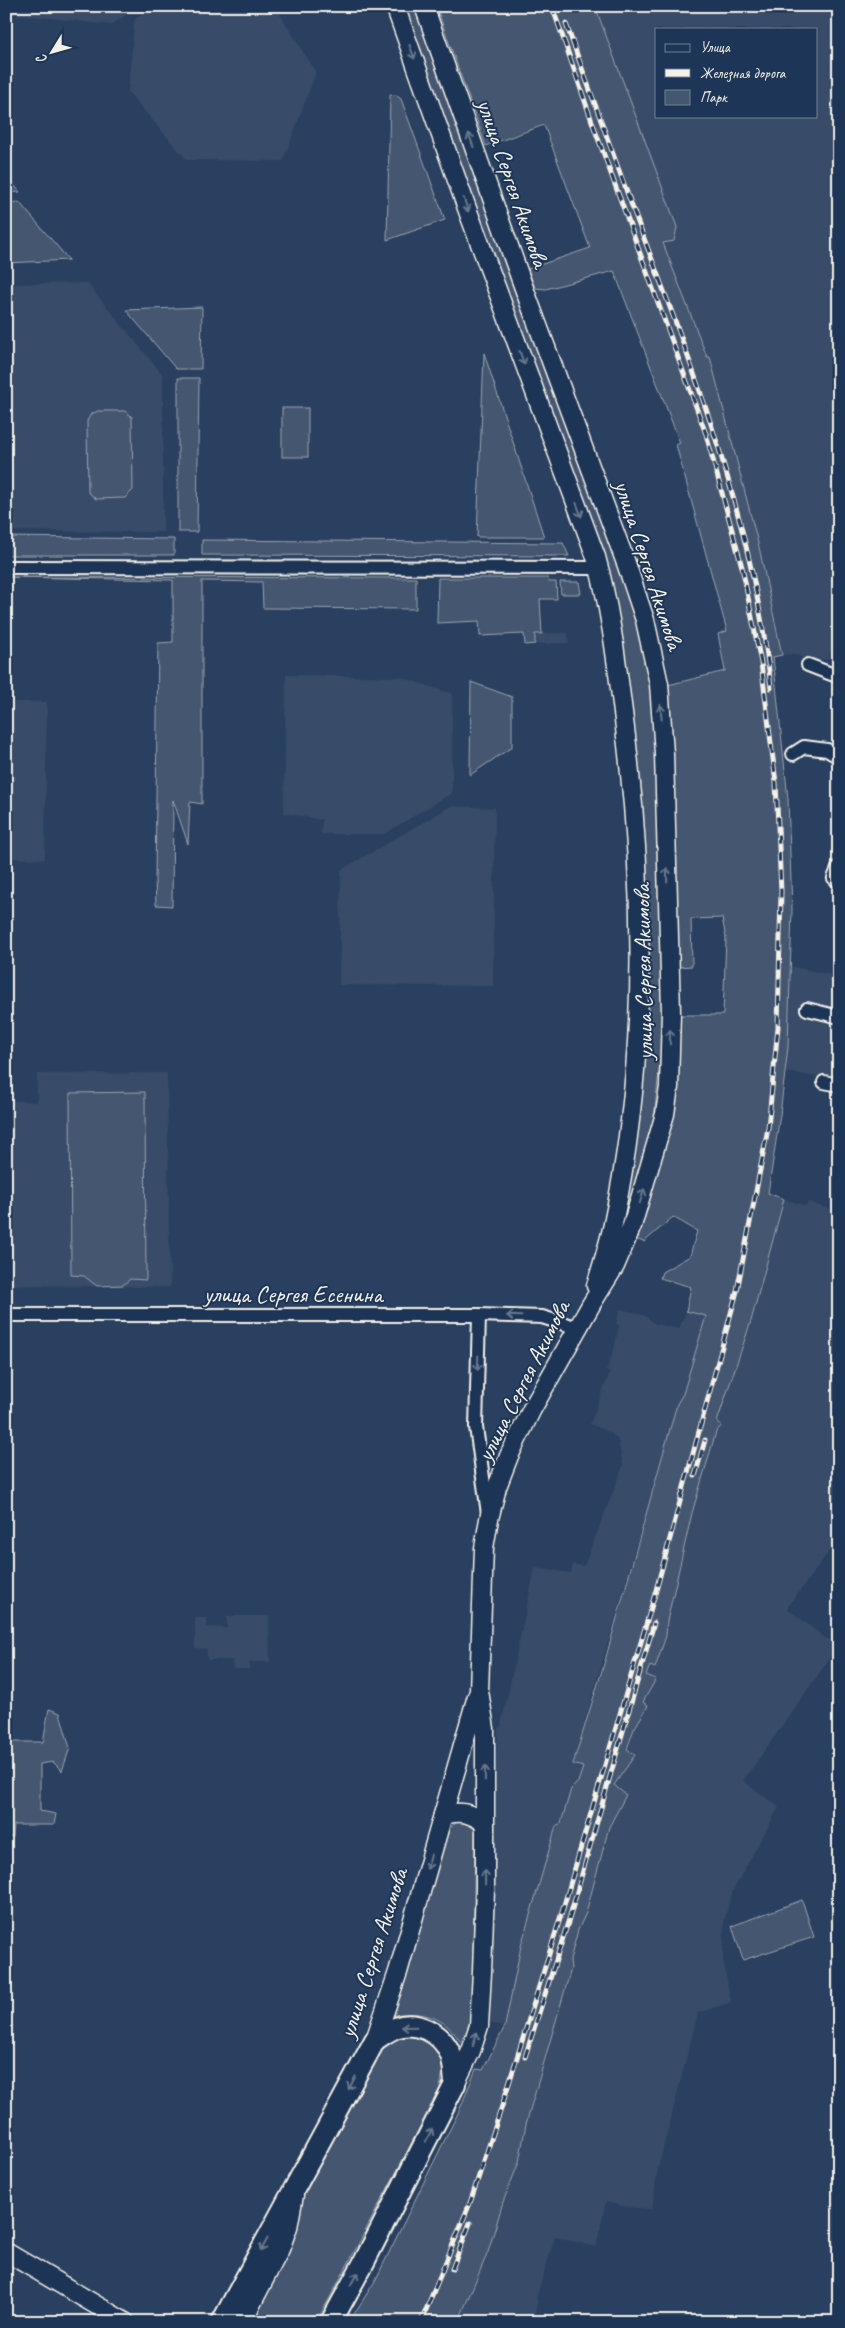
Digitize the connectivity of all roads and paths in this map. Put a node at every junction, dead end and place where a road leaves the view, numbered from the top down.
1 (396, 6) edge
2 (424, 6) edge
3 (6, 566) edge
4 (599, 568) junction
5 (808, 665) dead end
6 (839, 677) edge
7 (793, 754) dead end
8 (839, 757) edge
9 (839, 866) edge
10 (836, 880) edge
11 (807, 1009) dead end
12 (839, 1017) edge
13 (824, 1082) dead end
14 (839, 1085) edge
15 (613, 1224) junction
16 (630, 1230) junction
17 (592, 1303) junction
18 (6, 1315) edge
19 (479, 1315) junction
20 (578, 1328) junction
21 (489, 1520) junction
22 (479, 1691) junction
23 (443, 1815) junction
24 (484, 1822) junction
25 (375, 2040) junction
26 (456, 2084) junction
27 (296, 2187) junction
28 (6, 2252) edge
29 (125, 2322) edge
30 (222, 2322) edge
31 (242, 2322) edge
32 (331, 2322) edge

1 -> 4 main road, улица Сергея Акимова
16 -> 2 main road, улица Сергея Акимова
3 - 4 street
4 - 15 main road, улица Сергея Акимова
5 - 6 street
7 - 8 street
9 - 10 street
11 - 12 street
13 - 14 street
15 - 16 main road
15 - 17 main road, улица Сергея Акимова
16 - 17 main road, улица Сергея Акимова
17 - 20 main road, улица Сергея Акимова
18 - 19 street, улица Сергея Есенина
20 -> 19 street, улица Сергея Есенина
19 -> 21 street
20 - 21 main road, улица Сергея Акимова
21 - 22 main road, улица Сергея Акимова
22 - 23 main road, улица Сергея Акимова
24 -> 22 main road, улица Сергея Акимова
23 - 24 main road
23 -> 25 main road, улица Сергея Акимова
26 -> 24 main road, улица Сергея Акимова
26 -> 25 main road
25 -> 27 main road, улица Сергея Акимова
32 -> 26 main road, улица Сергея Акимова
27 -> 30 main road, улица Сергея Акимова
27 - 31 main road
28 - 29 main road

